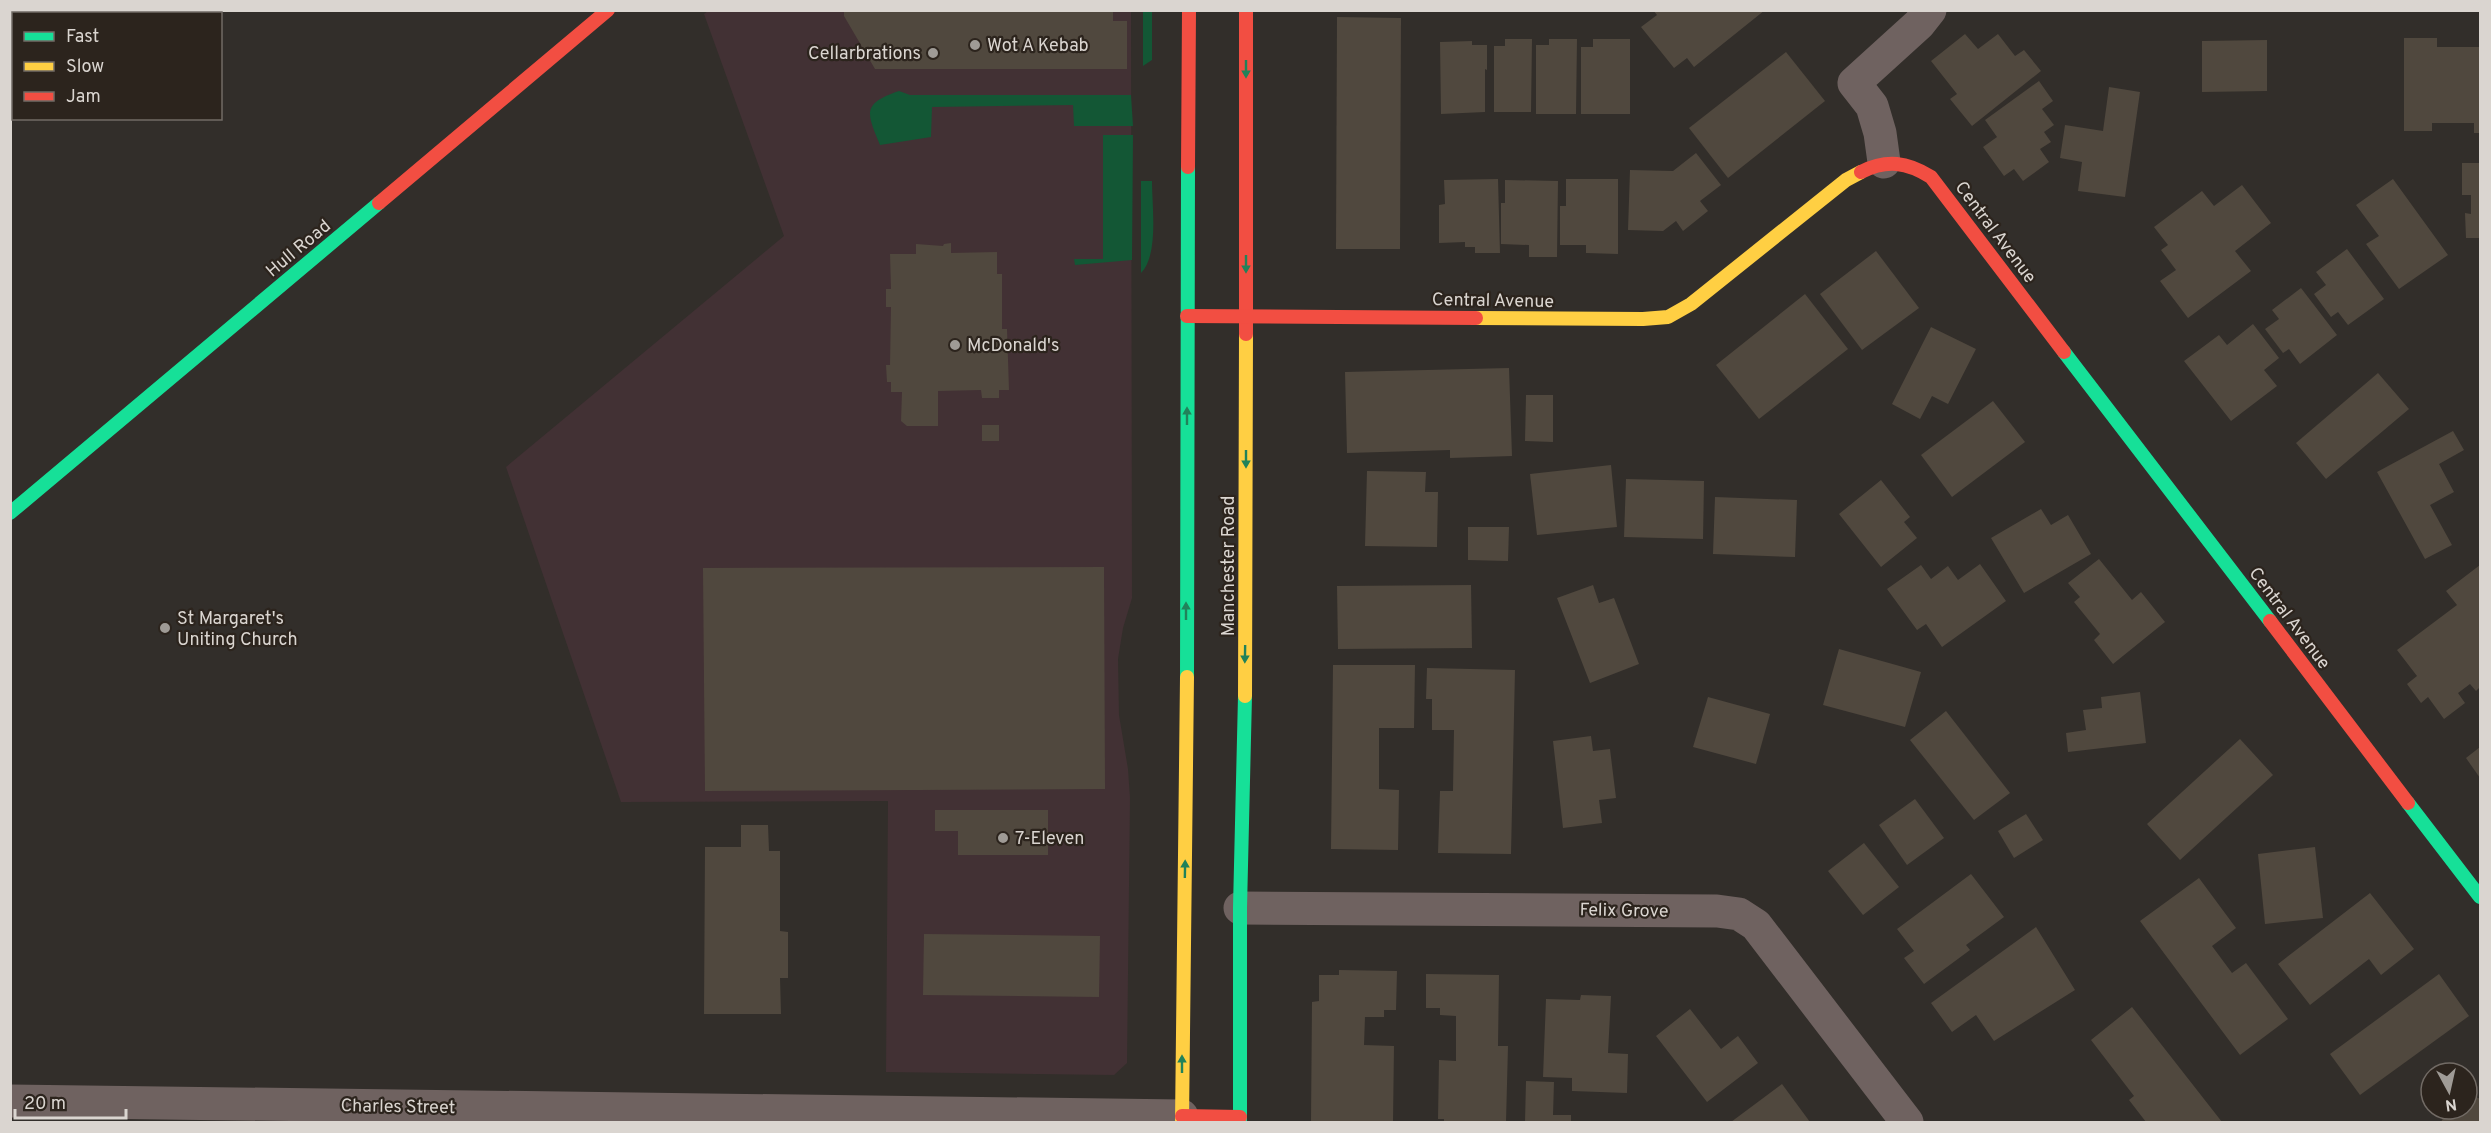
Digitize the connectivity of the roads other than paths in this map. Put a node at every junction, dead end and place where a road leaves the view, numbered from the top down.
1 (608, 10) edge
2 (1189, 10) edge
3 (1246, 10) edge
4 (1930, 10) edge
5 (1884, 162) junction
6 (1187, 316) junction
7 (1246, 316) junction
8 (10, 513) edge
9 (2481, 897) edge
10 (1240, 908) junction
11 (10, 1101) edge
12 (560, 1115) edge
13 (1182, 1119) edge
14 (1240, 1120) edge
15 (1907, 1122) edge

1 - 8 main road, Hull Road
2 - 6 main road
3 -> 7 main road, Manchester Road
4 - 5 street
5 - 7 main road, Central Avenue
5 - 9 main road, Central Avenue
6 - 7 main road, Central Avenue
13 -> 6 main road
7 -> 10 main road, Manchester Road
10 - 14 main road, Manchester Road
10 - 15 street, Felix Grove
11 - 12 street, Charles Street
12 - 13 street, Charles Street
13 - 14 main road

